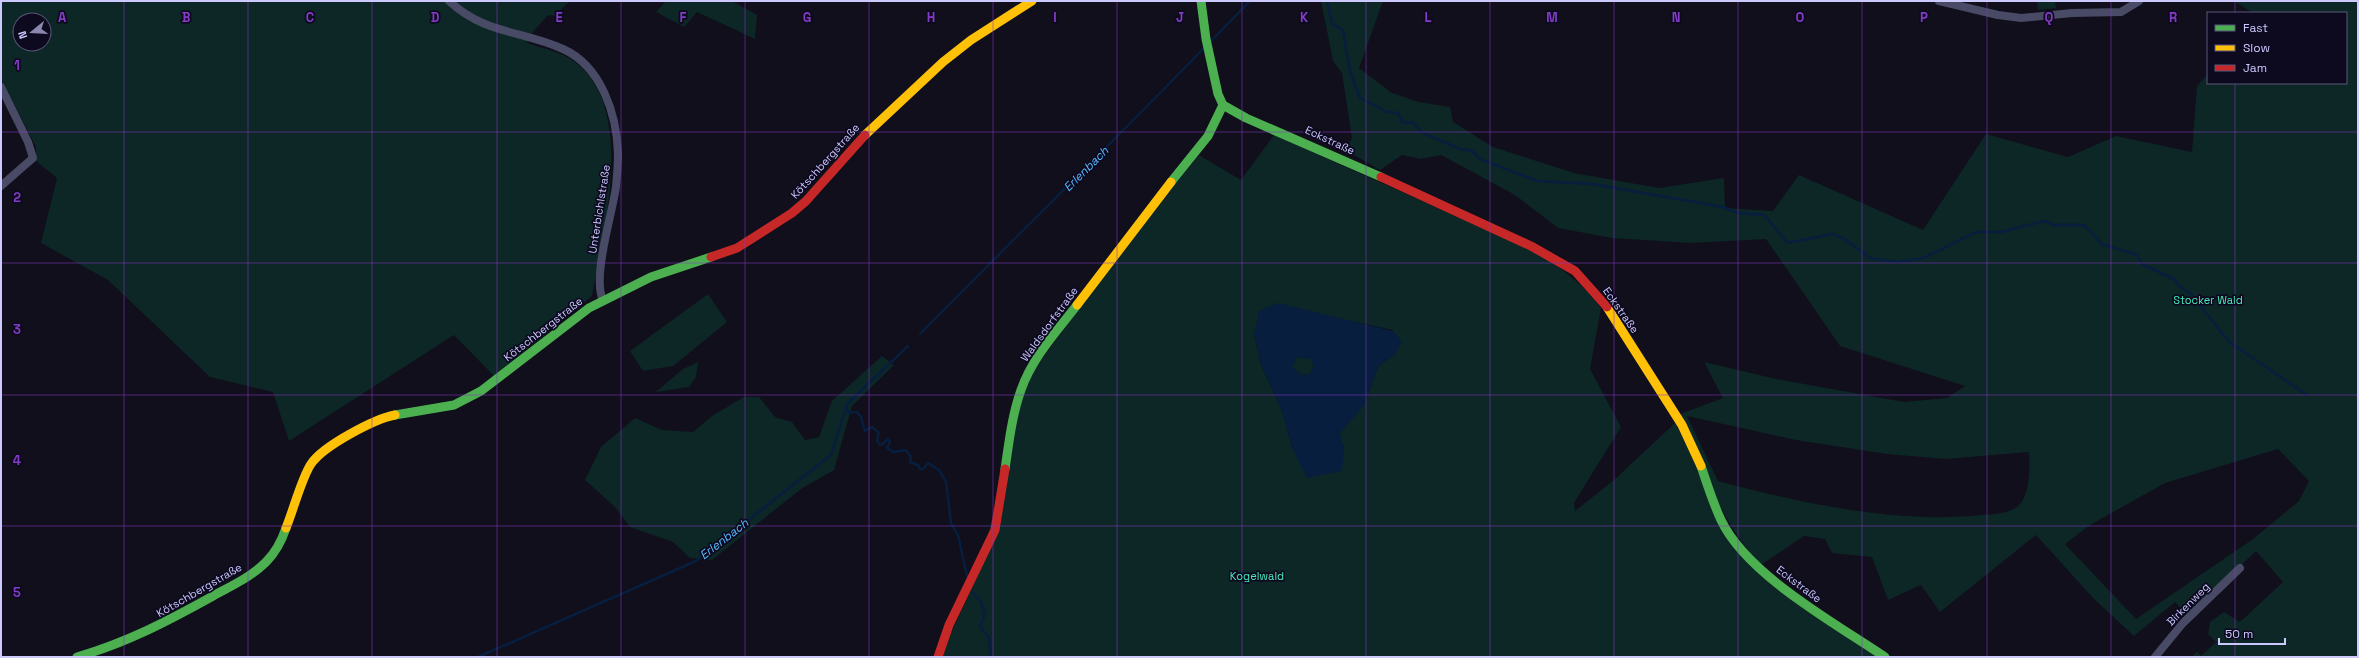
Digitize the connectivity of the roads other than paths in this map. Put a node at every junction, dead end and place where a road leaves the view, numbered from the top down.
1 (449, 1) edge
2 (1032, 1) edge
3 (1201, 1) edge
4 (1939, 1) edge
5 (2139, 1) edge
6 (1, 87) edge
7 (1223, 104) junction
8 (1, 186) edge
9 (602, 300) junction
10 (2240, 568) dead end
11 (77, 657) edge
12 (938, 657) edge
13 (1885, 657) edge
14 (2155, 657) edge

1 - 9 street, Unterbichlstraße
2 - 9 street, Kötschbergstraße
3 - 7 street
4 - 5 street
6 - 8 street
7 - 12 street, Waldsdorfstraße
7 - 13 street, Eckstraße
9 - 11 street, Kötschbergstraße
10 - 14 street, Birkenweg

